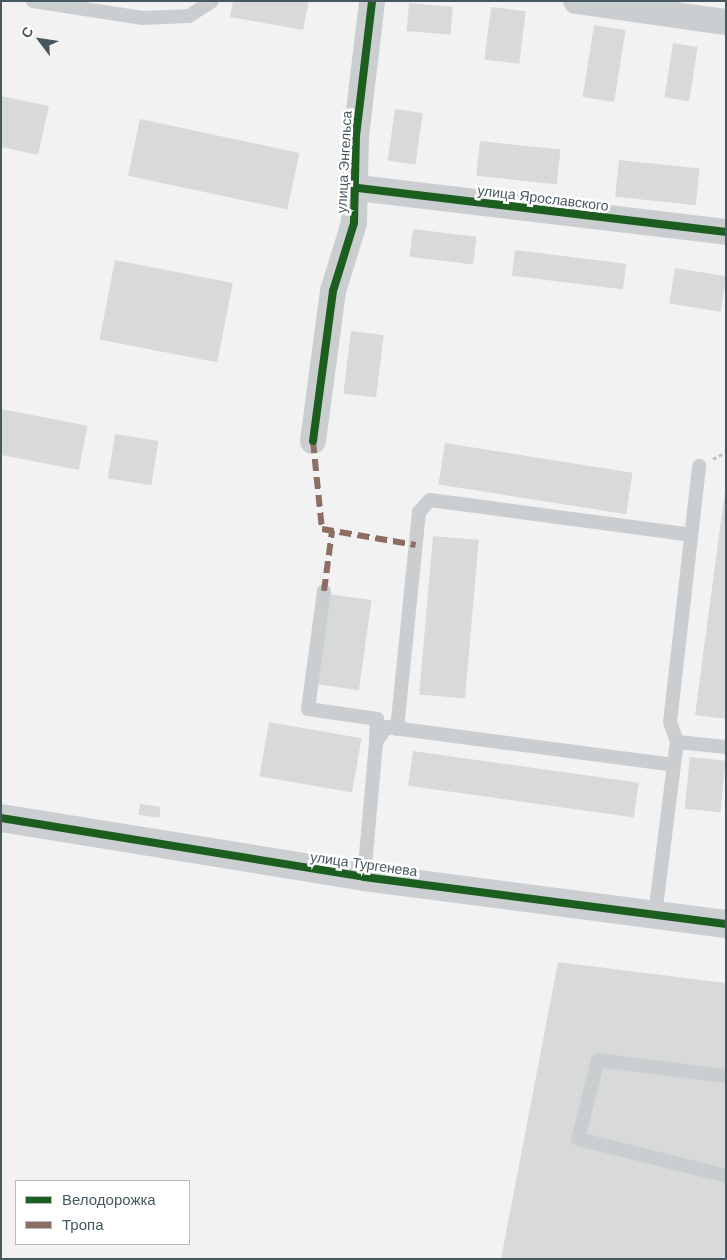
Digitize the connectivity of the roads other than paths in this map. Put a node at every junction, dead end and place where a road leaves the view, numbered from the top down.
1 (33, 1) edge
2 (212, 1) edge
3 (372, 1) edge
4 (576, 1) edge
5 (726, 22) edge
6 (358, 188) junction
7 (726, 232) edge
8 (313, 441) dead end
9 (699, 466) dead end
10 (691, 535) junction
11 (324, 591) dead end
12 (397, 729) junction
13 (376, 742) junction
14 (677, 742) junction
15 (726, 747) edge
16 (674, 765) junction
17 (1, 818) edge
18 (364, 877) junction
19 (655, 915) junction
20 (726, 924) edge
21 (726, 1076) edge
22 (726, 1176) edge

1 - 2 lane
3 - 6 street, улица Энгельса
4 - 5 street
6 - 7 street, улица Ярославского
6 - 8 street, улица Энгельса
9 - 10 lane
10 - 12 lane
10 - 14 lane
11 - 13 lane
12 - 13 lane
12 - 16 lane
13 - 18 lane
14 - 15 lane
14 - 16 lane
16 - 19 lane
17 - 18 street, улица Тургенева
18 - 19 street, улица Тургенева
19 - 20 street, улица Тургенева
21 - 22 lane

